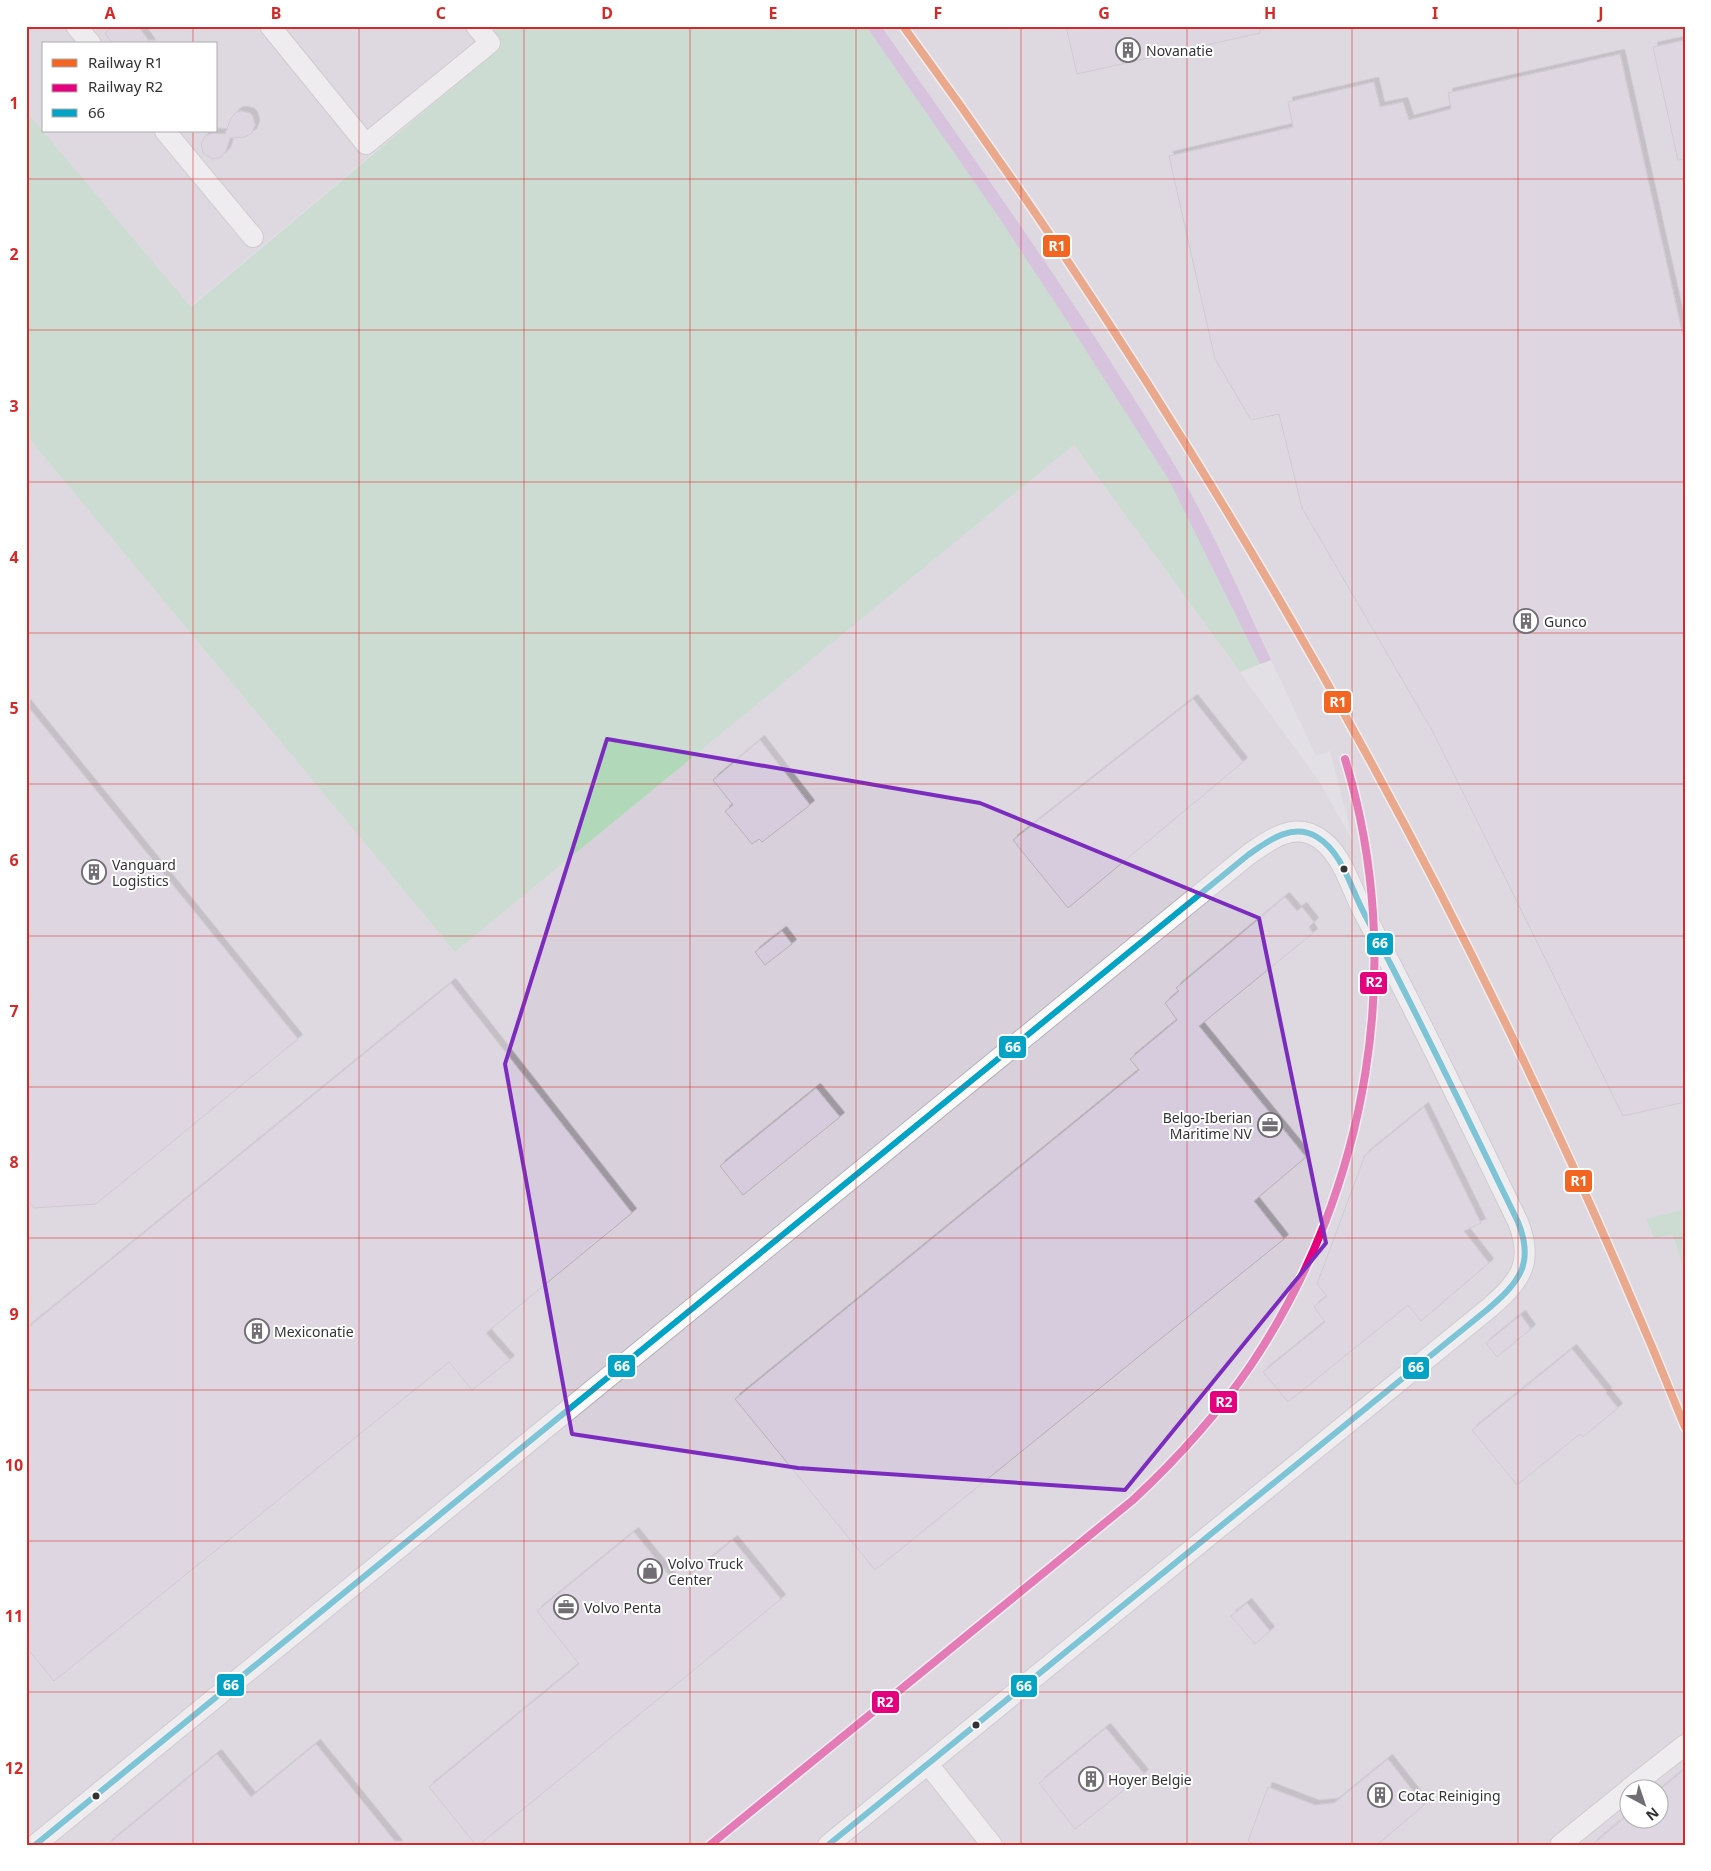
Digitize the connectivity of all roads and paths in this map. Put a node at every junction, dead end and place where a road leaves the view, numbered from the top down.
1 (76, 26) edge
2 (270, 26) edge
3 (476, 26) edge
4 (89, 42) edge
5 (165, 132) edge
6 (253, 237) dead end
7 (1685, 1744) edge
8 (928, 1764) junction
9 (1643, 1778) edge
10 (1618, 1798) edge
11 (26, 1834) edge
12 (42, 1839) edge
13 (828, 1845) edge
14 (992, 1845) edge
15 (1560, 1845) edge

1 - 4 street
2 - 3 street
5 - 6 street
7 - 9 street
8 - 12 street
8 - 13 street
8 - 14 street
10 - 15 street
11 - 12 street

